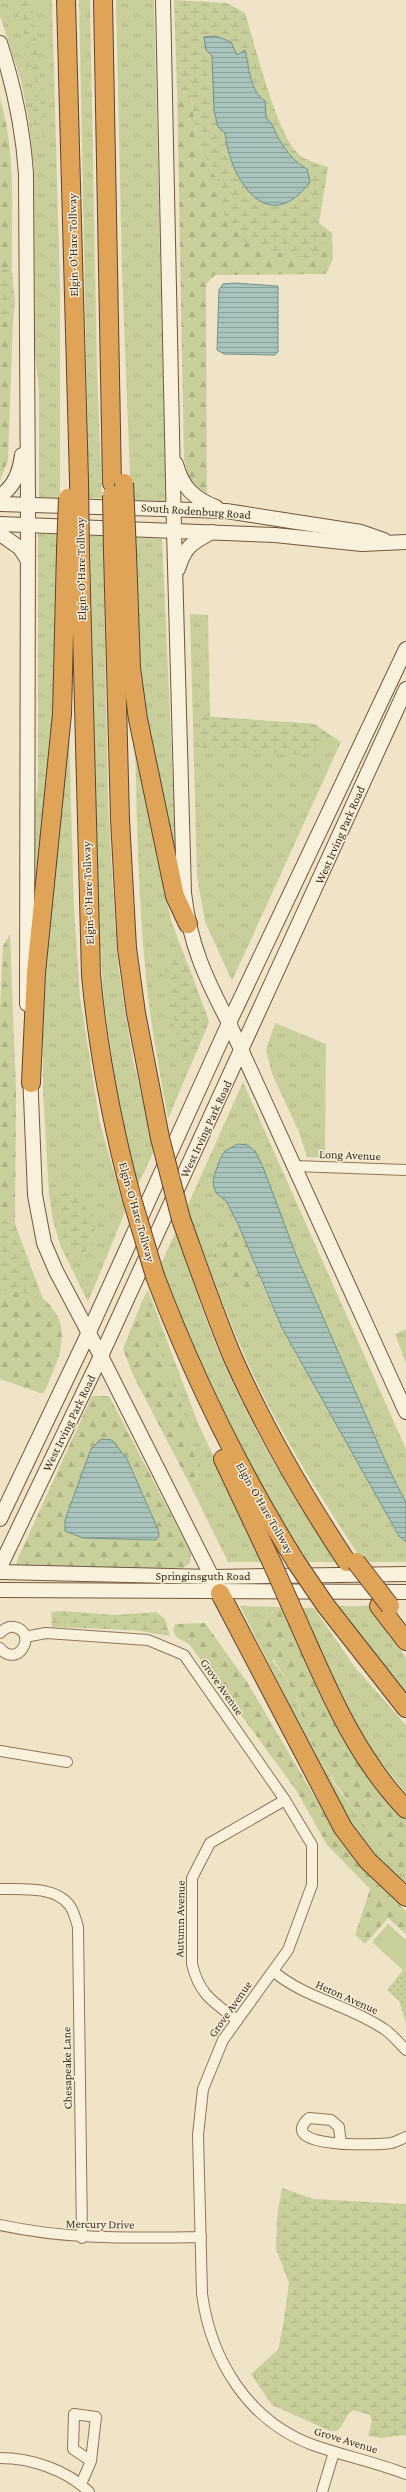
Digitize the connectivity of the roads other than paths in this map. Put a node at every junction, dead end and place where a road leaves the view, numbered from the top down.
1 (66, 0) edge
2 (104, 0) edge
3 (164, 0) edge
4 (0, 43) edge
5 (27, 433) junction
6 (172, 453) junction
7 (0, 496) edge
8 (0, 504) edge
9 (28, 504) junction
10 (174, 508) junction
11 (226, 511) junction
12 (0, 524) edge
13 (28, 525) junction
14 (174, 530) junction
15 (213, 532) junction
16 (0, 534) edge
17 (390, 542) junction
18 (406, 542) edge
19 (73, 551) junction
20 (120, 552) junction
21 (27, 560) junction
22 (175, 579) junction
23 (406, 649) edge
24 (406, 689) edge
25 (188, 924) junction
26 (229, 1023) junction
27 (241, 1052) junction
28 (31, 1083) junction
29 (294, 1166) junction
30 (406, 1170) edge
31 (89, 1332) junction
32 (101, 1356) junction
33 (192, 1368) junction
34 (406, 1412) edge
35 (0, 1519) edge
36 (0, 1567) edge
37 (0, 1572) edge
38 (406, 1574) edge
39 (212, 1577) junction
40 (0, 1590) edge
41 (406, 1592) edge
42 (220, 1593) junction
43 (384, 1606) junction
44 (406, 1627) edge
45 (0, 1633) edge
46 (25, 1637) junction
47 (406, 1641) edge
48 (0, 1648) edge
49 (406, 1708) edge
50 (0, 1751) edge
51 (67, 1762) dead end
52 (285, 1800) junction
53 (406, 1809) edge
54 (0, 1888) edge
55 (406, 1897) edge
56 (274, 1972) junction
57 (237, 2020) junction
58 (406, 2050) edge
59 (406, 2137) edge
60 (341, 2144) dead end
61 (0, 2226) edge
62 (201, 2237) junction
63 (82, 2238) junction
64 (334, 2452) junction
65 (0, 2458) edge
66 (91, 2461) dead end
67 (406, 2474) edge
68 (81, 2484) junction
69 (89, 2492) edge
70 (322, 2492) edge

1 - 19 highway, Elgin-O'Hare Tollway, bridge
2 - 20 highway, bridge
3 - 6 main road
4 - 5 main road
5 - 7 main road
5 - 9 main road
6 - 10 main road
6 - 11 main road
8 - 9 main road, South Rodenburg Road
9 - 10 main road, South Rodenburg Road
9 - 13 main road
10 - 11 main road, South Rodenburg Road
10 - 14 main road
11 - 17 main road, South Rodenburg Road
12 - 13 main road, South Rodenburg Road
13 - 14 main road, South Rodenburg Road
13 - 21 main road
14 - 15 main road, South Rodenburg Road
14 - 22 main road
15 - 17 main road, South Rodenburg Road
15 - 22 main road
16 - 21 main road
17 - 18 main road, South Rodenburg Road
19 - 28 highway
19 - 33 highway, Elgin-O'Hare Tollway, bridge
20 - 25 highway
20 - 43 highway, bridge
21 - 28 main road
22 - 25 main road
23 - 26 main road, West Irving Park Road
24 - 27 main road, West Irving Park Road
25 - 26 main road
26 - 27 main road
26 - 31 main road, West Irving Park Road
27 - 29 main road
27 - 32 main road, West Irving Park Road
28 - 31 main road
29 - 30 street, Long Avenue
29 - 34 main road
31 - 32 main road
31 - 35 main road, West Irving Park Road
32 - 36 main road, West Irving Park Road
32 - 39 main road
33 - 49 highway, Elgin-O'Hare Tollway, bridge
33 - 53 highway, bridge
37 - 39 main road, Springinsguth Road
38 - 39 main road, Springinsguth Road
39 - 42 main road
40 - 42 main road, Springinsguth Road
41 - 42 main road, Springinsguth Road
42 - 55 highway
43 - 44 highway
43 - 47 highway
45 - 46 street
46 - 48 street
46 - 52 street, Grove Avenue
50 - 51 street
52 - 56 street, Grove Avenue
52 - 57 street, Autumn Avenue
54 - 63 street, Chesapeake Lane
56 - 57 street, Grove Avenue
56 - 58 street, Heron Avenue
57 - 62 street, Grove Avenue
59 - 60 street
61 - 63 street, Mercury Drive
62 - 63 street, Mercury Drive
62 - 64 street, Grove Avenue
64 - 67 street, Grove Avenue
64 - 70 street
65 - 68 street
66 - 68 street
68 - 69 street

